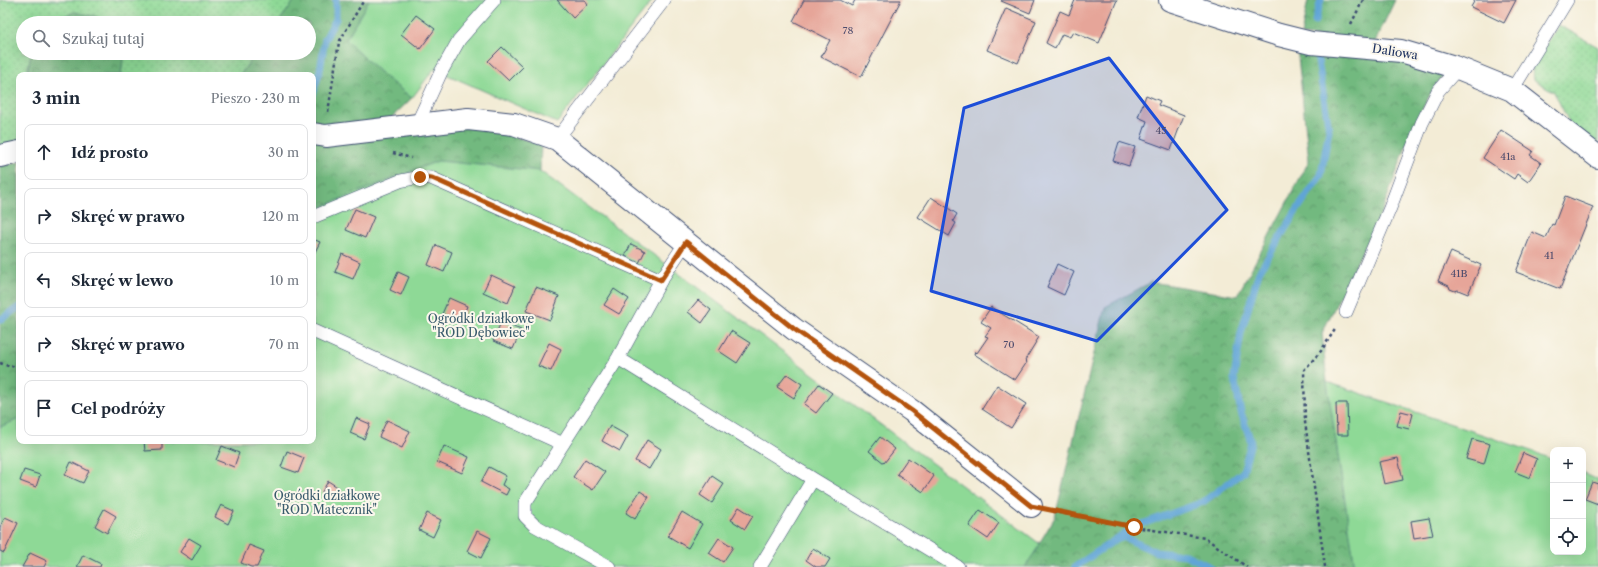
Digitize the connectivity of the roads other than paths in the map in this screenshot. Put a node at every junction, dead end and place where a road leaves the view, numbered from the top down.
1 (494, 0) edge
2 (664, 0) edge
3 (1170, 0) edge
4 (1567, 0) edge
5 (1458, 68) junction
6 (1512, 90) junction
7 (417, 124) junction
8 (320, 135) edge
9 (557, 139) junction
10 (16, 153) edge
11 (0, 156) edge
12 (1598, 157) edge
13 (316, 216) edge
14 (686, 242) junction
15 (661, 280) junction
16 (1346, 312) road end
17 (316, 332) edge
18 (618, 358) junction
19 (563, 444) junction
20 (812, 479) junction
21 (1031, 506) road end
22 (609, 567) edge
23 (760, 567) edge
24 (958, 567) edge

1 - 7 lane
2 - 9 lane
3 - 5 street, Daliowa
4 - 6 lane
5 - 6 street, Daliowa
5 - 16 lane
6 - 12 street, Daliowa
7 - 8 street
7 - 9 street
9 - 14 street
10 - 11 street
13 - 15 lane
14 - 15 lane
14 - 21 street
15 - 18 lane
17 - 19 lane
18 - 19 lane
18 - 20 lane
19 - 22 lane
20 - 23 lane
20 - 24 lane

